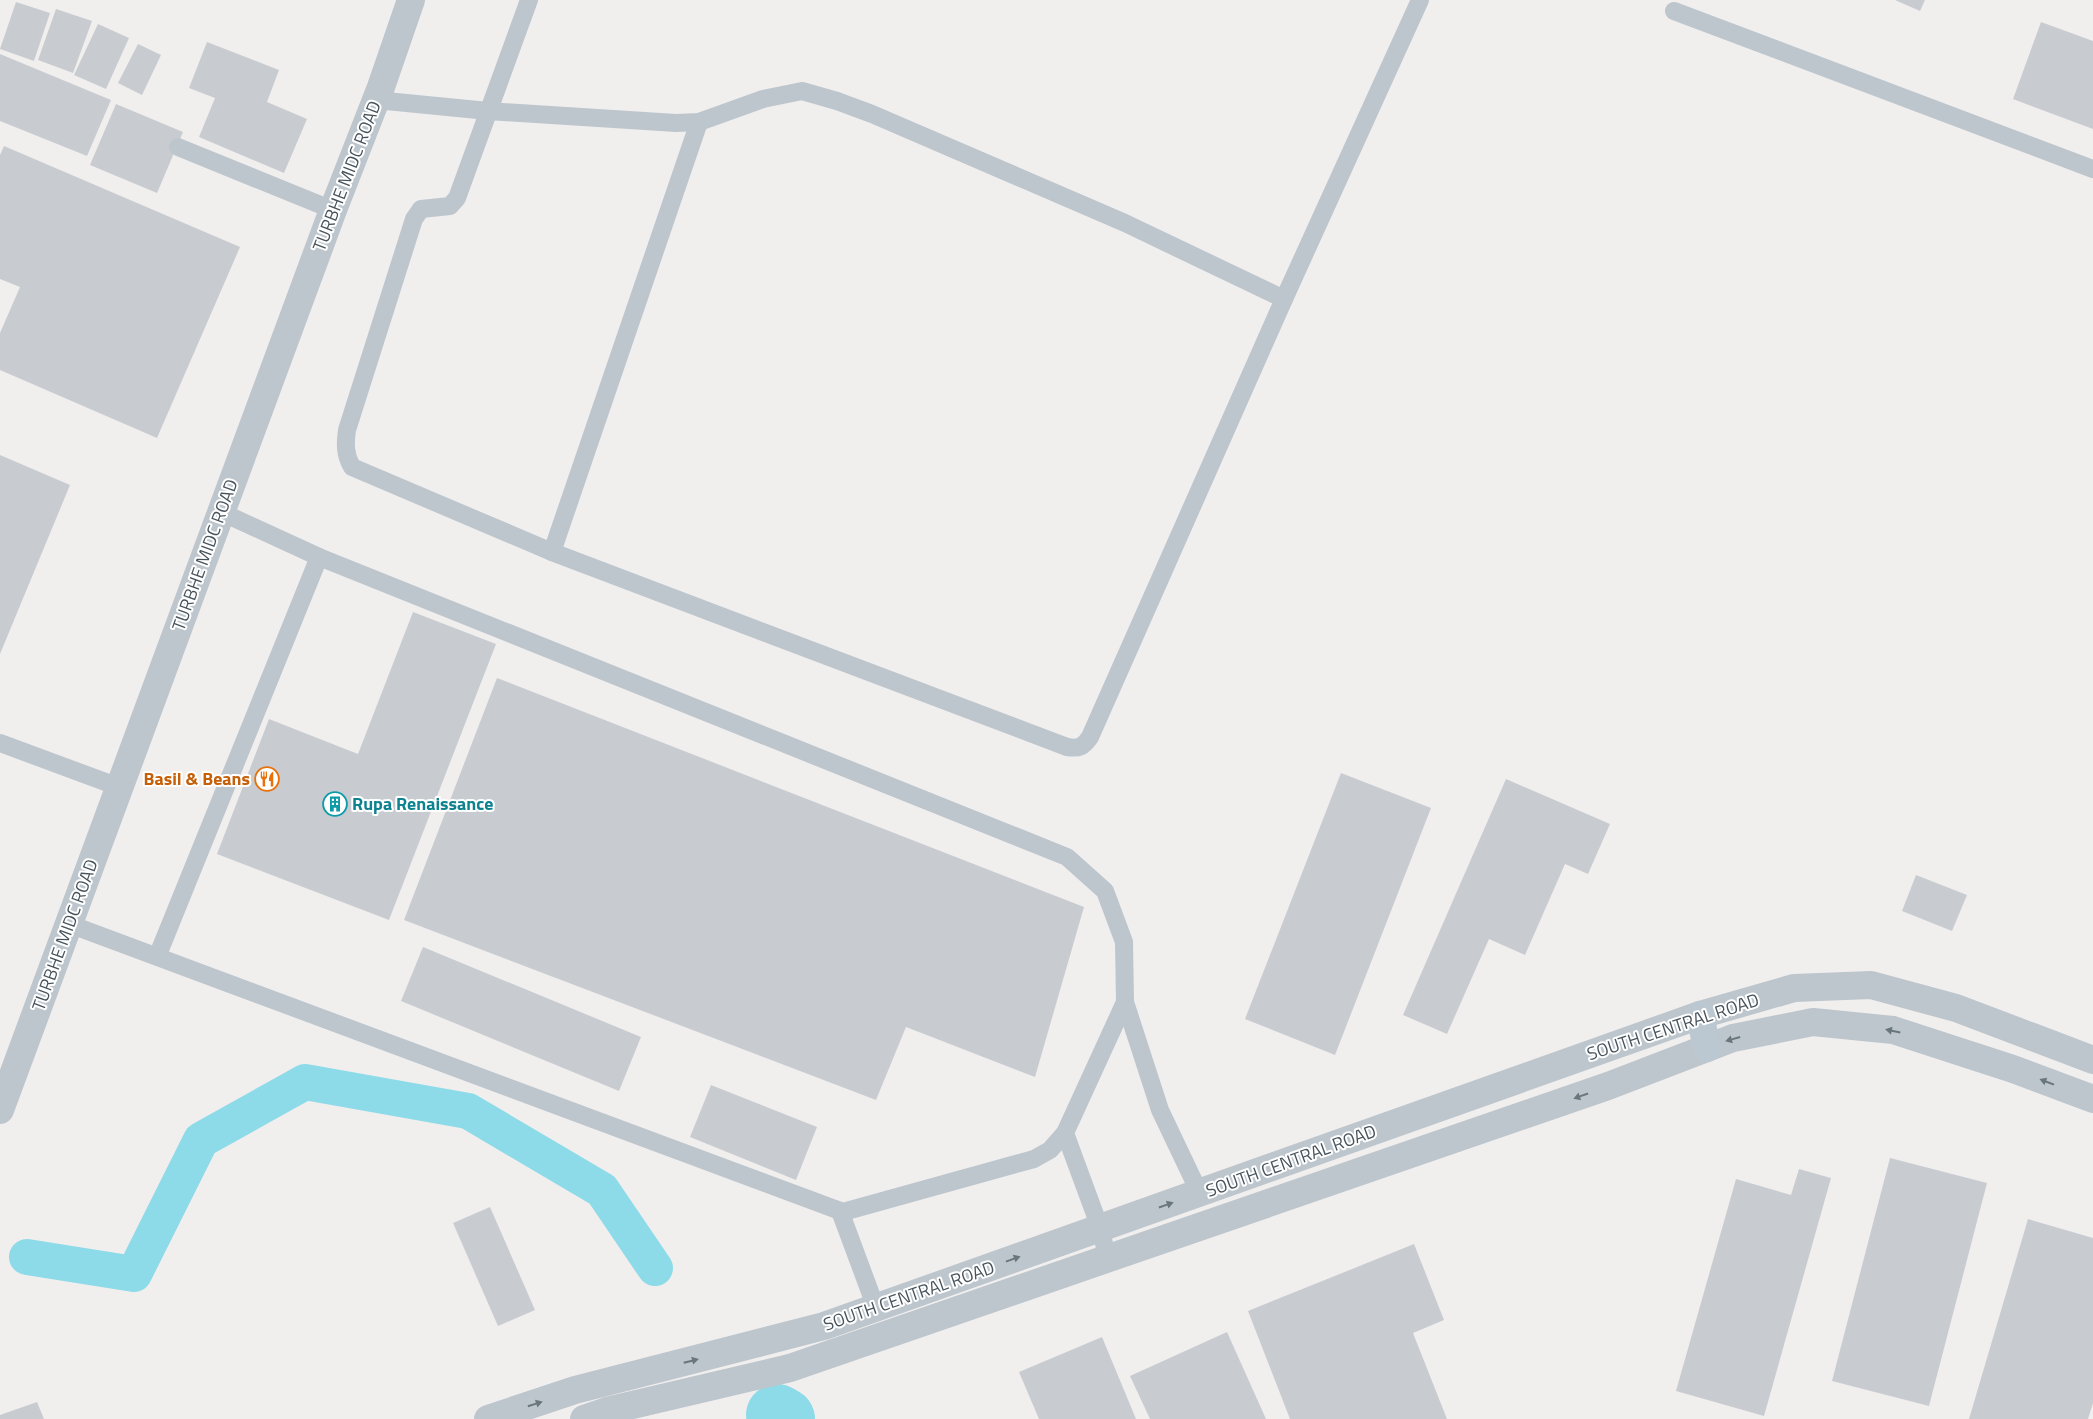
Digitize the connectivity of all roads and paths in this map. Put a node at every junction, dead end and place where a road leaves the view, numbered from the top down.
1 (411, 0) edge
2 (529, 0) edge
3 (1420, 0) edge
4 (1674, 11) dead end
5 (376, 100) junction
6 (488, 111) junction
7 (699, 122) junction
8 (178, 147) dead end
9 (2093, 169) edge
10 (333, 210) junction
11 (1284, 299) junction
12 (222, 512) junction
13 (552, 552) junction
14 (319, 557) junction
15 (0, 743) edge
16 (119, 787) junction
17 (69, 924) junction
18 (157, 957) junction
19 (1125, 1002) junction
20 (1700, 1015) junction
21 (1707, 1048) junction
22 (2093, 1060) edge
23 (2093, 1099) edge
24 (0, 1110) edge
25 (1065, 1133) junction
26 (1200, 1194) junction
27 (840, 1211) junction
28 (1100, 1228) junction
29 (1108, 1259) junction
30 (876, 1308) junction
31 (488, 1419) edge
32 (584, 1419) edge

1 - 5 street, TURBHE MIDC ROAD
2 - 6 lane
3 - 11 lane
4 - 9 lane
5 - 6 lane
5 - 10 street, TURBHE MIDC ROAD
6 - 7 lane
6 - 13 lane
7 - 11 lane
7 - 13 lane
8 - 10 lane
10 - 12 street, TURBHE MIDC ROAD
11 - 13 lane
12 - 14 lane
12 - 16 street, TURBHE MIDC ROAD
14 - 18 lane
14 - 19 lane
15 - 16 lane
16 - 17 street, TURBHE MIDC ROAD
17 - 18 lane
17 - 24 street, TURBHE MIDC ROAD
18 - 27 lane
19 - 25 lane
19 - 26 lane
20 - 21 main road
20 - 22 street, SOUTH CENTRAL ROAD
20 - 26 street, SOUTH CENTRAL ROAD
23 -> 21 street, SOUTH CENTRAL ROAD
21 -> 29 street, SOUTH CENTRAL ROAD
25 - 27 lane
25 - 28 lane
28 -> 26 street, SOUTH CENTRAL ROAD
27 - 30 lane
28 - 29 lane
30 -> 28 street, SOUTH CENTRAL ROAD
29 - 32 street, SOUTH CENTRAL ROAD
31 -> 30 street, SOUTH CENTRAL ROAD

